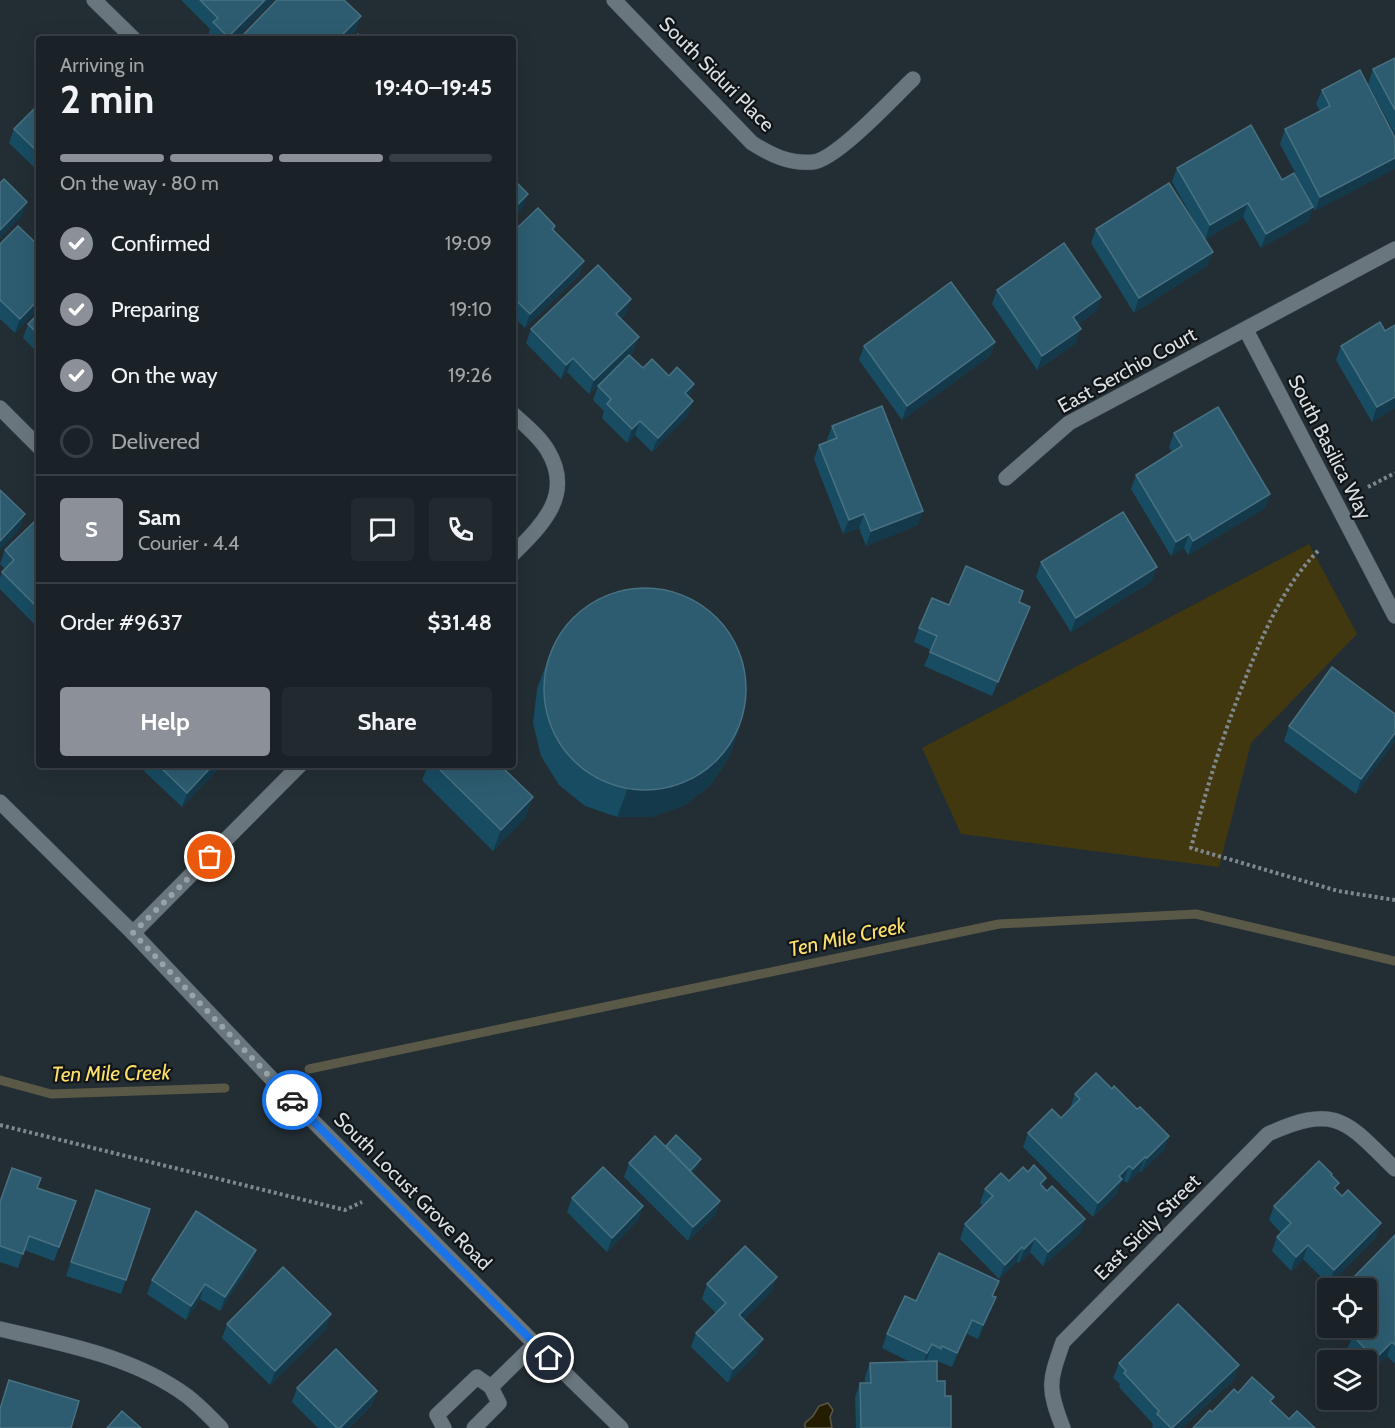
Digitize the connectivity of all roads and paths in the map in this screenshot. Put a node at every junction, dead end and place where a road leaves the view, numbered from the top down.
1 (94, 0) edge
2 (614, 0) edge
3 (131, 36) edge
4 (914, 79) dead end
5 (1395, 249) edge
6 (1246, 330) junction
7 (0, 408) edge
8 (516, 417) edge
9 (36, 444) edge
10 (1395, 473) edge
11 (1006, 478) dead end
12 (1368, 487) dead end
13 (516, 551) edge
14 (1318, 551) dead end
15 (1395, 616) edge
16 (297, 768) edge
17 (0, 802) edge
18 (1395, 900) edge
19 (133, 933) junction
20 (0, 1125) edge
21 (1395, 1169) edge
22 (345, 1210) dead end
23 (0, 1329) edge
24 (535, 1344) junction
25 (491, 1387) junction
26 (221, 1428) edge
27 (444, 1428) edge
28 (474, 1428) edge
29 (621, 1428) edge
30 (1063, 1428) edge

1 - 3 street
2 - 4 street, South Siduri Place
5 - 6 street, East Serchio Court
6 - 11 street, East Serchio Court
6 - 15 street, South Basilica Way
7 - 9 street
8 - 13 street
10 - 12 path
14 - 18 path
16 - 19 street
17 - 19 street, South Locust Grove Road
19 - 24 street, South Locust Grove Road
20 - 22 path
21 - 30 street, East Sicily Street
23 - 26 street
24 - 25 street
24 - 29 street, South Locust Grove Road
25 - 27 street
25 - 28 street

